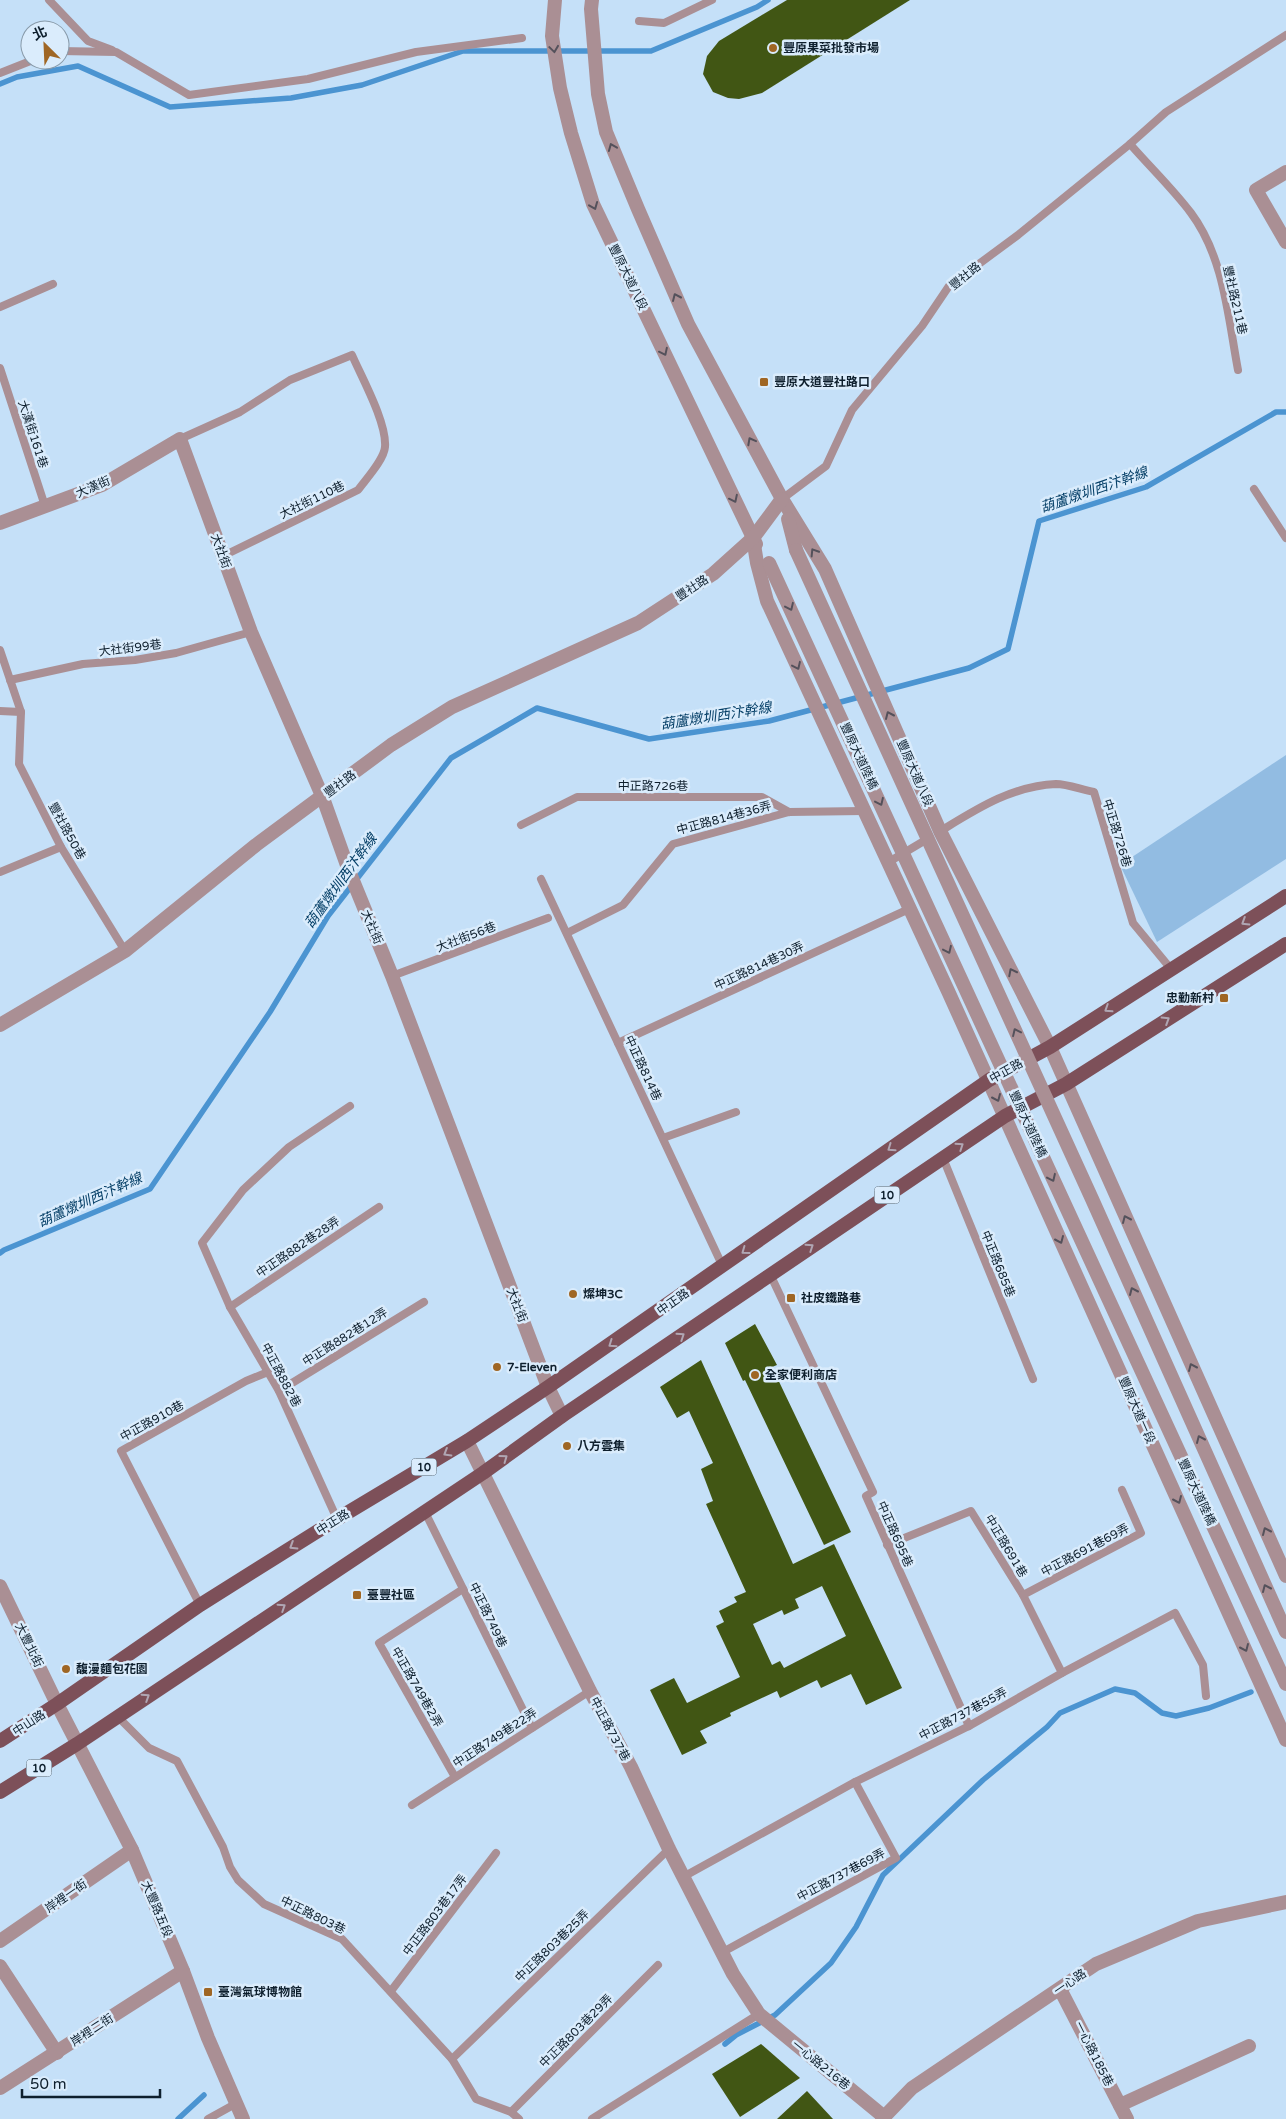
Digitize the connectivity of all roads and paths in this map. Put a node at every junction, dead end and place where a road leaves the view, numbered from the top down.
1 (49, 0) edge
2 (555, 0) edge
3 (592, 0) edge
4 (712, 0) edge
5 (640, 21) dead end
6 (1286, 35) edge
7 (522, 38) dead end
8 (70, 51) edge
9 (116, 52) junction
10 (20, 65) edge
11 (0, 73) edge
12 (1130, 144) junction
13 (1286, 172) edge
14 (1286, 242) edge
15 (53, 284) dead end
16 (0, 307) edge
17 (0, 368) edge
18 (1238, 370) dead end
19 (180, 439) junction
20 (1254, 489) dead end
21 (782, 499) junction
22 (45, 506) junction
23 (0, 523) edge
24 (753, 538) junction
25 (1286, 538) edge
26 (796, 550) joint
27 (223, 556) junction
28 (769, 563) joint
29 (251, 632) junction
30 (0, 650) edge
31 (10, 680) junction
32 (0, 711) edge
33 (21, 712) junction
34 (323, 798) junction
35 (863, 811) junction
36 (789, 812) junction
37 (520, 825) dead end
38 (940, 831) junction
39 (62, 848) junction
40 (887, 863) junction
41 (0, 872) edge
42 (541, 879) dead end
43 (1286, 896) edge
44 (909, 909) junction
45 (548, 918) dead end
46 (567, 933) junction
47 (1286, 944) edge
48 (125, 951) junction
49 (1171, 969) junction
50 (392, 976) junction
51 (0, 1025) edge
52 (618, 1043) junction
53 (1050, 1047) junction
54 (989, 1080) junction
55 (1066, 1084) junction
56 (350, 1106) dead end
57 (736, 1112) dead end
58 (1005, 1116) junction
59 (663, 1138) junction
60 (943, 1158) junction
61 (379, 1207) dead end
62 (723, 1267) junction
63 (770, 1274) junction
64 (424, 1302) dead end
65 (230, 1306) junction
66 (268, 1372) junction
67 (1033, 1379) dead end
68 (548, 1388) junction
69 (279, 1391) junction
70 (562, 1416) junction
71 (468, 1441) junction
72 (484, 1474) junction
73 (1122, 1490) dead end
74 (425, 1512) junction
75 (337, 1519) junction
76 (887, 1545) junction
77 (1286, 1576) edge
78 (0, 1586) edge
79 (463, 1589) junction
80 (1023, 1595) junction
81 (200, 1606) junction
82 (1286, 1632) edge
83 (1062, 1673) junction
84 (1286, 1684) edge
85 (590, 1691) junction
86 (1206, 1696) dead end
87 (57, 1704) junction
88 (117, 1716) junction
89 (969, 1726) junction
90 (532, 1728) junction
91 (1286, 1740) edge
92 (0, 1741) edge
93 (77, 1744) junction
94 (455, 1777) junction
95 (855, 1782) junction
96 (0, 1792) edge
97 (412, 1804) dead end
98 (669, 1849) junction
99 (132, 1850) junction
100 (496, 1853) dead end
101 (682, 1877) junction
102 (1286, 1902) edge
103 (0, 1941) edge
104 (721, 1953) junction
105 (658, 1965) dead end
106 (0, 1966) edge
107 (183, 1970) junction
108 (1060, 1989) junction
109 (391, 1991) junction
110 (758, 2014) junction
111 (1249, 2046) dead end
112 (57, 2053) junction
113 (452, 2059) junction
114 (0, 2088) edge
115 (236, 2103) junction
116 (1120, 2105) junction
117 (511, 2112) junction
118 (883, 2118) edge
119 (208, 2119) edge
120 (243, 2119) edge
121 (519, 2119) edge
122 (592, 2119) edge
123 (1127, 2119) edge

1 - 9 lane
2 -> 24 street, 豐原大道八段
21 -> 3 street, 豐原大道八段
4 - 5 lane
6 - 12 lane, 豐社路
7 - 9 lane
8 - 9 lane
10 - 11 lane
12 - 18 lane, 豐社路211巷
12 - 21 lane, 豐社路
13 - 14 street
15 - 16 lane
17 - 22 lane, 大漢街161巷
19 - 22 street, 大漢街
19 - 27 street, 大社街
19 - 27 lane, 大社街110巷
20 - 25 lane
21 - 24 street, 豐社路
21 - 26 street, 豐原大道八段
38 -> 21 street, 豐原大道八段
22 - 23 street, 大漢街
24 - 28 street, 豐原大道八段
24 - 34 street, 豐社路
24 -> 35 street, 豐原大道八段
82 -> 26 street, 豐原大道陸橋, bridge
27 - 29 street, 大社街
28 -> 84 street, 豐原大道陸橋, bridge
29 - 31 lane, 大社街99巷
29 - 34 street, 大社街
30 - 31 lane
31 - 33 lane
32 - 33 lane
33 - 39 lane, 豐社路50巷
34 - 48 street, 豐社路
34 - 50 street, 大社街
35 - 36 lane, 中正路814巷36弄
35 - 40 street, 豐原大道八段
36 - 37 lane, 中正路726巷
36 - 46 lane, 中正路814巷36弄
38 - 40 lane
38 - 49 lane, 中正路726巷
53 -> 38 street, 豐原大道八段
39 - 41 lane
39 - 48 lane, 豐社路50巷
40 - 44 street, 豐原大道八段
42 - 46 lane, 中正路814巷
43 -> 49 main road, 中正路 / 10
44 - 52 lane, 中正路814巷30弄
44 - 54 street, 豐原大道八段
45 - 50 lane, 大社街56巷
46 - 52 lane, 中正路814巷
55 -> 47 main road, 10
48 - 51 street, 豐社路
49 -> 53 main road, 中正路 / 10
50 - 68 street, 大社街
52 - 59 lane, 中正路814巷
53 - 54 main road, 中正路 / 10
53 - 55 street
54 -> 58 street, 豐原大道一段
54 -> 62 main road, 中正路 / 10
55 - 58 main road, 10
77 -> 55 street
56 - 65 lane, 中正路882巷
57 - 59 lane
60 -> 58 main road, 10
58 -> 91 street, 豐原大道一段
59 - 62 lane, 中正路814巷
63 -> 60 main road, 10
60 - 67 lane, 中正路685巷
61 - 65 lane, 中正路882巷28弄
62 -> 68 main road, 中正路 / 10
70 -> 63 main road, 10
63 - 76 lane, 中正路695巷
64 - 69 lane, 中正路882巷12弄
65 - 66 lane, 中正路882巷
66 - 69 lane, 中正路882巷
66 - 81 lane, 中正路910巷
68 - 70 street, 大社街
68 - 71 main road, 中正路 / 10
69 - 75 lane, 中正路882巷
72 -> 70 main road, 10
71 - 72 street, 中正路737巷
71 -> 75 main road, 中正路 / 10
72 - 74 main road, 10
72 - 85 street, 中正路737巷
73 - 80 lane, 中正路691巷69弄
74 - 79 lane, 中正路749巷
88 -> 74 main road, 10
75 -> 81 main road, 中正路 / 10
76 - 80 lane, 中正路691巷
76 - 89 lane, 中正路695巷
78 - 87 street, 大豐北街
79 - 90 lane, 中正路749巷
79 - 94 lane, 中正路749巷2弄
80 - 83 lane, 中正路691巷
81 - 87 main road, 中正路 / 10
83 - 86 lane, 中正路737巷55弄
83 - 89 lane, 中正路737巷55弄
85 - 90 lane, 中正路749巷22弄
85 - 98 street, 中正路737巷
87 - 92 main road, 中山路 / 10
87 - 93 street, 大豐路五段
88 - 93 main road, 10
88 - 109 lane, 中正路803巷
89 - 95 lane, 中正路737巷55弄
90 - 94 lane, 中正路749巷22弄
93 - 96 main road, 10
93 - 99 street, 大豐路五段
94 - 97 lane, 中正路749巷22弄
95 - 101 lane, 中正路737巷55弄
95 - 104 lane, 中正路737巷69弄
98 - 101 street, 中正路737巷
98 - 113 lane, 中正路803巷25弄
99 - 103 street, 岸裡一街
99 - 107 street, 大豐路五段
100 - 109 lane, 中正路803巷17弄
101 - 104 street, 中正路737巷
102 - 108 street, 一心路
104 - 110 street, 中正路737巷
105 - 117 lane, 中正路803巷29弄
106 - 112 street
107 - 112 street, 岸裡二街
107 - 115 street, 大豐路五段
108 - 116 street, 一心路185巷
108 - 118 street, 一心路
109 - 113 lane, 中正路803巷
110 - 118 street, 一心路216巷
110 - 122 lane
111 - 116 street
112 - 114 street, 岸裡二街
113 - 117 lane, 中正路803巷
115 - 119 lane
115 - 120 street, 大豐路五段
116 - 123 street, 一心路185巷
117 - 121 lane, 中正路803巷

